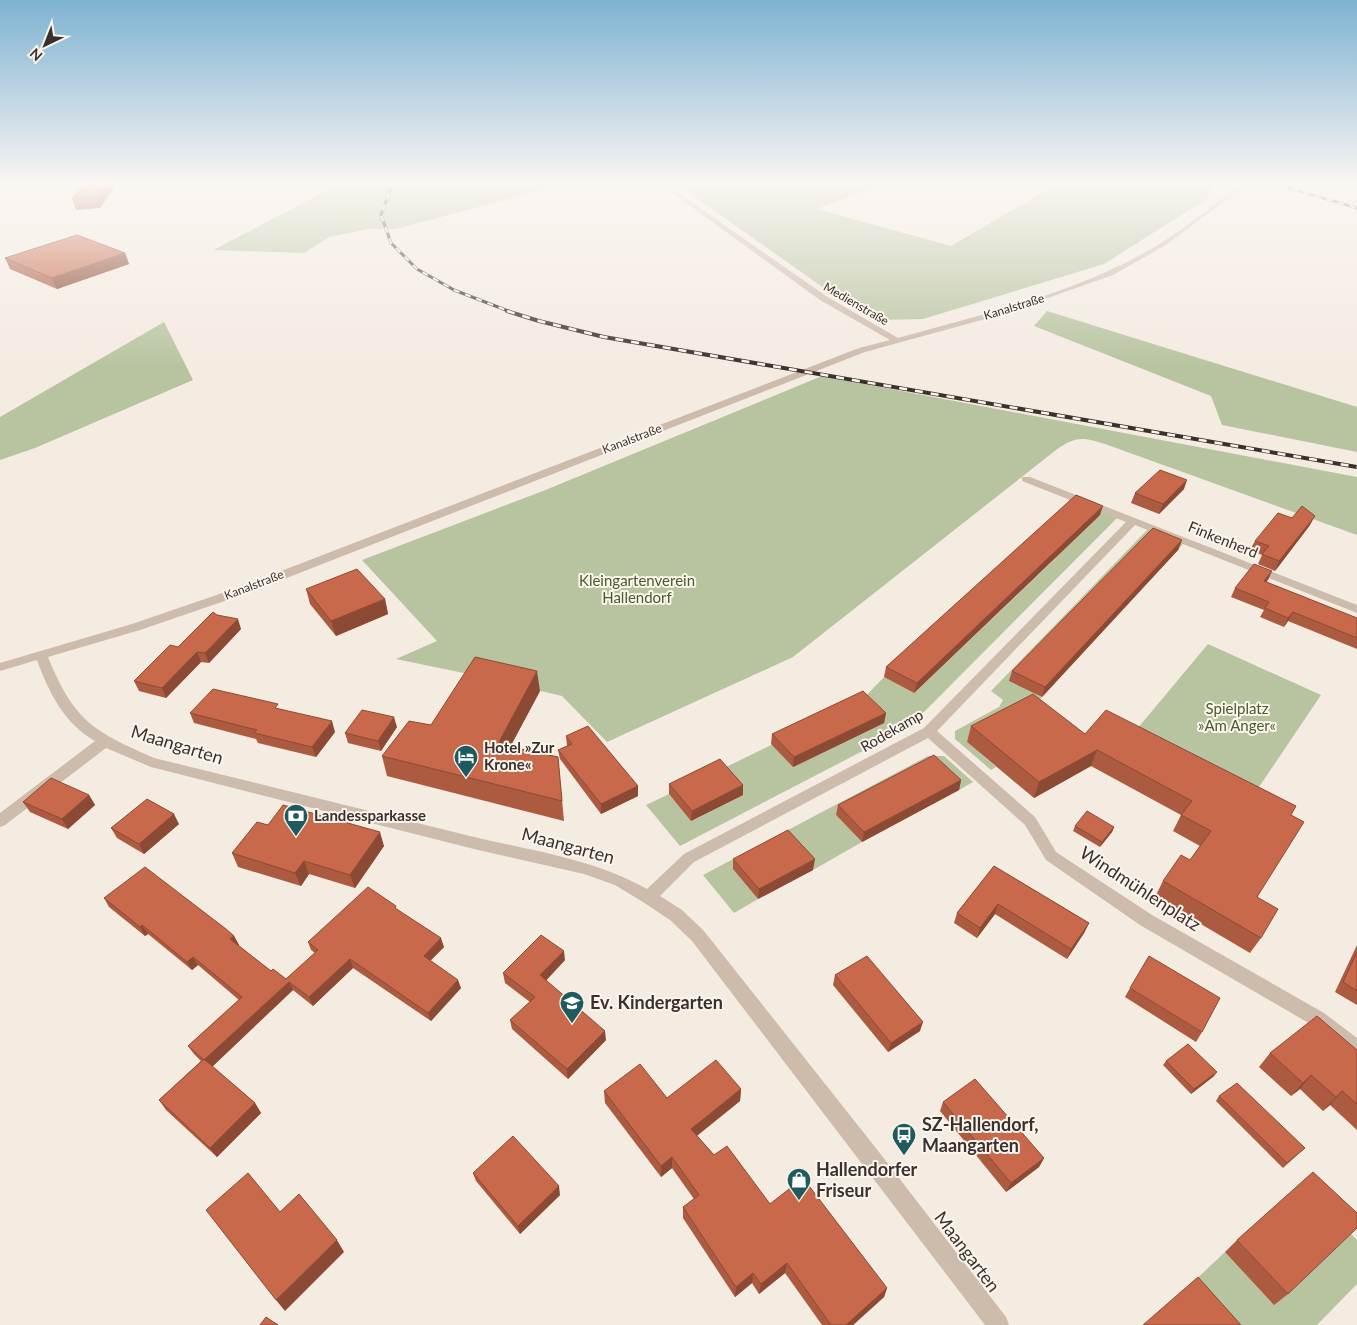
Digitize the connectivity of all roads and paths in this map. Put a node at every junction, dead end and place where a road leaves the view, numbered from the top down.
1 (747, 244) edge
2 (1164, 244) edge
3 (896, 340) junction
4 (1026, 479) dead end
5 (1134, 521) junction
6 (1357, 609) edge
7 (41, 655) junction
8 (0, 667) edge
9 (929, 731) junction
10 (104, 742) junction
11 (0, 821) edge
12 (650, 897) junction
13 (1357, 1048) edge
14 (998, 1325) edge

1 - 3 street, Medienstraße
2 - 3 street, Kanalstraße
3 - 7 street, Kanalstraße
4 - 5 street, Finkenherd
5 - 6 street, Finkenherd
5 - 9 street, Rodekamp
7 - 8 street, Kanalstraße
7 - 10 street, Maangarten
9 - 12 street, Rodekamp
9 - 13 street, Windmühlenplatz
10 - 11 street
10 - 12 street, Maangarten
12 - 14 street, Maangarten

